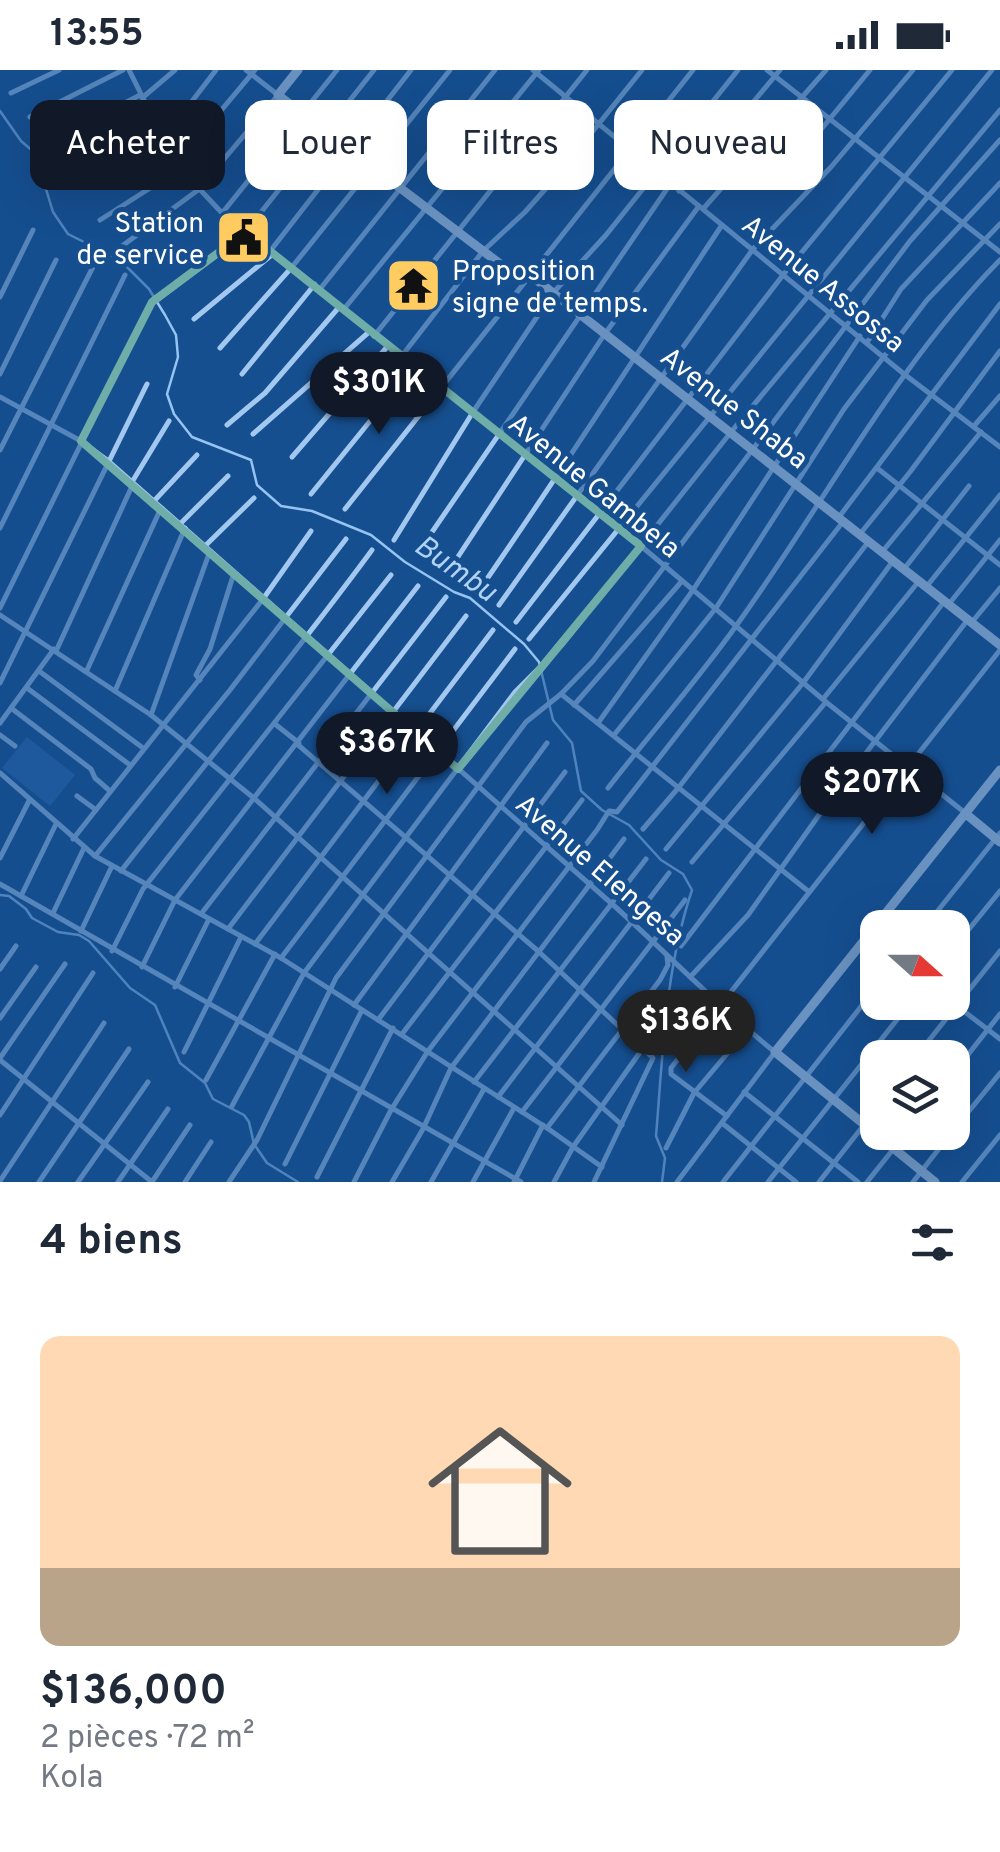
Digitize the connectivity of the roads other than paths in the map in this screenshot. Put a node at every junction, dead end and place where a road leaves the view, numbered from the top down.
1 (59, 70) edge
2 (137, 70) edge
3 (175, 70) edge
4 (216, 70) edge
5 (298, 70) edge
6 (337, 70) edge
7 (374, 70) edge
8 (411, 70) edge
9 (450, 70) edge
10 (495, 70) edge
11 (587, 70) edge
12 (642, 70) edge
13 (693, 70) edge
14 (738, 70) edge
15 (768, 70) edge
16 (826, 70) edge
17 (870, 70) edge
18 (913, 70) edge
19 (952, 70) edge
20 (992, 70) edge
21 (251, 71) edge
22 (536, 71) edge
23 (128, 72) edge
24 (777, 73) edge
25 (11, 94) dead end
26 (278, 95) junction
27 (141, 96) junction
28 (566, 96) junction
29 (803, 97) junction
30 (68, 100) edge
31 (133, 100) edge
32 (143, 100) edge
33 (193, 100) edge
34 (285, 100) edge
35 (313, 100) edge
36 (350, 100) edge
37 (387, 100) edge
38 (669, 100) edge
39 (714, 100) edge
40 (800, 100) edge
41 (225, 106) edge
42 (1000, 110) edge
43 (830, 118) junction
44 (600, 123) junction
45 (407, 124) edge
46 (823, 125) edge
47 (614, 135) edge
48 (856, 139) junction
49 (1000, 140) edge
50 (225, 158) edge
51 (878, 158) junction
52 (614, 168) edge
53 (904, 177) junction
54 (407, 178) edge
55 (1000, 182) edge
56 (245, 184) edge
57 (143, 190) edge
58 (198, 190) joint
59 (279, 190) edge
60 (318, 190) edge
61 (354, 190) edge
62 (398, 190) edge
63 (404, 190) edge
64 (640, 190) edge
65 (666, 190) edge
66 (719, 190) edge
67 (679, 191) joint
68 (928, 195) junction
69 (942, 205) junction
70 (427, 208) junction
71 (701, 208) junction
72 (222, 213) junction
73 (100, 220) dead end
74 (963, 223) junction
75 (1000, 224) edge
76 (722, 225) junction
77 (33, 230) dead end
78 (246, 232) junction
79 (458, 234) junction
80 (985, 240) junction
81 (122, 246) dead end
82 (752, 249) junction
83 (482, 251) junction
84 (272, 252) junction
85 (1000, 252) edge
86 (99, 255) dead end
87 (56, 260) dead end
88 (1000, 260) edge
89 (292, 268) junction
90 (783, 274) junction
91 (125, 275) dead end
92 (528, 276) junction
93 (318, 286) junction
94 (553, 294) junction
95 (809, 294) junction
96 (0, 296) edge
97 (1000, 304) edge
98 (342, 308) junction
99 (831, 312) junction
100 (578, 314) junction
101 (194, 319) dead end
102 (846, 324) junction
103 (371, 334) junction
104 (604, 335) junction
105 (860, 336) junction
106 (868, 341) junction
107 (387, 347) junction
108 (220, 348) dead end
109 (1000, 351) edge
110 (401, 357) junction
111 (633, 357) junction
112 (884, 357) junction
113 (413, 368) junction
114 (0, 374) edge
115 (242, 374) dead end
116 (905, 375) junction
117 (659, 377) junction
118 (148, 384) dead end
119 (442, 386) junction
120 (932, 394) junction
121 (1000, 396) edge
122 (0, 397) edge
123 (686, 398) junction
124 (21, 408) junction
125 (954, 411) junction
126 (473, 412) junction
127 (709, 416) junction
128 (169, 421) dead end
129 (52, 424) junction
130 (227, 425) dead end
131 (974, 426) junction
132 (730, 432) junction
133 (981, 432) junction
134 (500, 433) junction
135 (253, 434) dead end
136 (81, 441) junction
137 (1000, 447) edge
138 (751, 449) junction
139 (0, 450) edge
140 (197, 455) dead end
141 (527, 456) junction
142 (292, 458) dead end
143 (107, 460) junction
144 (774, 466) junction
145 (877, 468) junction
146 (228, 476) dead end
147 (556, 479) junction
148 (132, 482) junction
149 (795, 483) junction
150 (900, 486) junction
151 (968, 486) dead end
152 (311, 494) dead end
153 (1000, 495) edge
154 (578, 497) junction
155 (254, 498) dead end
156 (154, 501) junction
157 (818, 501) junction
158 (921, 502) junction
159 (161, 508) junction
160 (345, 509) dead end
161 (600, 514) junction
162 (841, 519) junction
163 (943, 519) junction
164 (182, 526) junction
165 (618, 527) junction
166 (0, 528) edge
167 (310, 531) dead end
168 (860, 534) junction
169 (965, 538) junction
170 (346, 539) dead end
171 (394, 540) dead end
172 (1000, 540) edge
173 (868, 541) junction
174 (641, 546) junction
175 (208, 549) junction
176 (372, 550) dead end
177 (882, 552) junction
178 (417, 554) dead end
179 (988, 555) junction
180 (893, 562) junction
181 (664, 565) junction
182 (1000, 565) edge
183 (904, 570) junction
184 (234, 573) junction
185 (392, 575) dead end
186 (446, 575) dead end
187 (682, 581) junction
188 (923, 584) junction
189 (418, 586) dead end
190 (1000, 588) edge
191 (693, 590) junction
192 (478, 592) dead end
193 (446, 597) dead end
194 (264, 599) junction
195 (947, 602) junction
196 (499, 605) dead end
197 (716, 608) junction
198 (0, 611) edge
199 (466, 616) dead end
200 (286, 618) junction
201 (970, 621) junction
202 (516, 622) dead end
203 (736, 626) junction
204 (25, 630) junction
205 (493, 630) dead end
206 (309, 636) junction
207 (529, 639) dead end
208 (752, 641) junction
209 (1000, 647) edge
210 (56, 649) junction
211 (515, 649) dead end
212 (329, 656) junction
213 (777, 662) junction
214 (86, 670) junction
215 (39, 671) junction
216 (351, 674) junction
217 (200, 680) junction
218 (0, 683) edge
219 (803, 683) junction
220 (27, 688) junction
221 (115, 690) junction
222 (373, 694) junction
223 (560, 694) junction
224 (824, 701) junction
225 (574, 705) junction
226 (10, 708) junction
227 (393, 713) junction
228 (151, 715) junction
229 (0, 723) edge
230 (852, 723) junction
231 (275, 724) junction
232 (598, 724) junction
233 (165, 725) junction
234 (415, 732) junction
235 (0, 735) edge
236 (614, 736) junction
237 (874, 741) junction
238 (186, 743) junction
239 (298, 743) junction
240 (548, 743) dead end
241 (15, 746) dead end
242 (144, 748) junction
243 (436, 750) junction
244 (636, 753) junction
245 (206, 761) junction
246 (319, 763) junction
247 (130, 766) junction
248 (652, 766) junction
249 (906, 766) junction
250 (458, 769) junction
251 (1000, 770) edge
252 (565, 772) dead end
253 (0, 774) edge
254 (229, 780) junction
255 (341, 782) junction
256 (608, 788) dead end
257 (679, 788) junction
258 (480, 789) junction
259 (110, 791) junction
260 (77, 796) dead end
261 (256, 799) junction
262 (363, 800) junction
263 (582, 800) dead end
264 (29, 801) junction
265 (702, 806) junction
266 (502, 808) junction
267 (96, 810) junction
268 (966, 814) junction
269 (275, 818) junction
270 (385, 819) junction
271 (724, 823) junction
272 (56, 824) junction
273 (524, 828) junction
274 (643, 829) dead end
275 (297, 838) junction
276 (406, 838) junction
277 (624, 838) dead end
278 (999, 838) edge
279 (73, 840) junction
280 (545, 846) junction
281 (84, 848) junction
282 (753, 848) junction
283 (666, 849) dead end
284 (95, 856) junction
285 (318, 856) junction
286 (428, 856) junction
287 (0, 858) edge
288 (646, 859) dead end
289 (692, 862) dead end
290 (112, 866) junction
291 (568, 866) junction
292 (780, 870) junction
293 (122, 871) junction
294 (669, 873) dead end
295 (451, 876) junction
296 (341, 877) junction
297 (0, 884) edge
298 (146, 884) junction
299 (590, 885) junction
300 (808, 891) junction
301 (1000, 891) edge
302 (472, 894) junction
303 (363, 895) junction
304 (20, 896) junction
305 (175, 900) junction
306 (684, 900) dead end
307 (611, 903) junction
308 (894, 910) edge
309 (939, 910) edge
310 (493, 912) junction
311 (52, 914) junction
312 (201, 914) junction
313 (384, 914) junction
314 (209, 919) junction
315 (632, 922) junction
316 (970, 928) edge
317 (228, 929) junction
318 (81, 931) junction
319 (516, 933) junction
320 (407, 934) junction
321 (241, 937) junction
322 (653, 940) junction
323 (255, 944) junction
324 (16, 946) dead end
325 (682, 946) dead end
326 (112, 951) junction
327 (1000, 951) edge
328 (429, 952) junction
329 (538, 952) junction
330 (666, 952) junction
331 (860, 953) edge
332 (278, 956) junction
333 (65, 964) dead end
334 (36, 967) dead end
335 (142, 967) junction
336 (0, 969) edge
337 (559, 971) junction
338 (450, 972) junction
339 (93, 973) dead end
340 (304, 973) junction
341 (692, 976) junction
342 (970, 985) edge
343 (175, 987) junction
344 (331, 990) junction
345 (472, 991) junction
346 (580, 991) junction
347 (208, 1002) junction
348 (354, 1005) junction
349 (720, 1006) junction
350 (860, 1007) edge
351 (601, 1009) junction
352 (362, 1010) junction
353 (492, 1011) junction
354 (1000, 1014) edge
355 (970, 1016) edge
356 (0, 1018) edge
357 (237, 1020) junction
358 (378, 1020) junction
359 (896, 1020) edge
360 (104, 1022) dead end
361 (393, 1028) junction
362 (514, 1030) junction
363 (623, 1030) junction
364 (747, 1030) junction
365 (988, 1030) junction
366 (402, 1034) junction
367 (269, 1038) junction
368 (1000, 1040) edge
369 (643, 1048) junction
370 (129, 1049) dead end
371 (536, 1050) junction
372 (428, 1051) junction
373 (184, 1052) dead end
374 (775, 1052) junction
375 (970, 1052) edge
376 (298, 1055) junction
377 (0, 1059) edge
378 (558, 1066) junction
379 (451, 1068) junction
380 (330, 1073) junction
381 (1000, 1073) edge
382 (805, 1075) junction
383 (24, 1078) junction
384 (206, 1080) dead end
385 (148, 1082) dead end
386 (474, 1082) junction
387 (579, 1087) junction
388 (484, 1088) junction
389 (359, 1091) junction
390 (744, 1092) junction
391 (694, 1093) junction
392 (498, 1097) junction
393 (52, 1100) junction
394 (834, 1100) junction
395 (232, 1106) dead end
396 (514, 1108) junction
397 (600, 1108) junction
398 (168, 1109) dead end
399 (391, 1110) junction
400 (970, 1110) edge
401 (522, 1112) junction
402 (0, 1115) edge
403 (727, 1116) junction
404 (775, 1117) junction
405 (78, 1122) junction
406 (860, 1122) edge
407 (722, 1124) junction
408 (190, 1125) dead end
409 (622, 1126) junction
410 (545, 1127) junction
411 (423, 1128) junction
412 (860, 1130) edge
413 (1000, 1135) edge
414 (803, 1139) junction
415 (104, 1142) junction
416 (211, 1142) dead end
417 (451, 1144) junction
418 (750, 1146) junction
419 (573, 1147) junction
420 (666, 1148) dead end
421 (893, 1150) edge
422 (895, 1150) edge
423 (938, 1150) edge
424 (484, 1160) junction
425 (131, 1162) junction
426 (285, 1164) dead end
427 (834, 1164) junction
428 (602, 1166) junction
429 (779, 1168) junction
430 (922, 1172) junction
431 (317, 1177) dead end
432 (0, 1181) edge
433 (517, 1181) edge
434 (39, 1182) edge
435 (78, 1182) edge
436 (118, 1182) edge
437 (152, 1182) edge
438 (185, 1182) edge
439 (229, 1182) edge
440 (354, 1182) edge
441 (392, 1182) edge
442 (431, 1182) edge
443 (473, 1182) edge
444 (554, 1182) edge
445 (594, 1182) edge
446 (677, 1182) edge
447 (723, 1182) edge
448 (768, 1182) edge
449 (796, 1182) edge
450 (819, 1182) edge
451 (858, 1182) edge
452 (867, 1182) edge
453 (913, 1182) edge
454 (935, 1182) edge
455 (962, 1182) edge

1 - 25 street
2 - 23 street
3 - 27 street
4 - 33 street
5 - 26 street
6 - 35 street
7 - 36 street
8 - 37 street
9 - 45 street
10 - 54 street
11 - 28 street
12 - 44 street
13 - 38 street
14 - 39 street
15 - 24 street
16 - 29 street
17 - 43 street
18 - 48 street
19 - 51 street
20 - 53 street
21 - 26 street, Avenue Shaba
21 - 41 street
22 - 28 street, Avenue Assossa
22 - 70 street
23 - 27 street, Avenue Gambela
23 - 30 street
24 - 29 street
24 - 67 street
26 - 34 street, Avenue Shaba
26 - 50 street
27 - 31 street
27 - 32 street, Avenue Gambela
28 - 44 street, Avenue Assossa
28 - 79 street
29 - 40 street
29 - 43 street
42 - 68 street
43 - 46 street
43 - 48 street
44 - 47 street, Avenue Assossa
44 - 83 street
48 - 51 street
48 - 82 street
49 - 69 street
51 - 53 street
51 - 90 street
52 - 92 street
53 - 68 street
53 - 95 street
55 - 74 street
56 - 72 street
57 - 73 street
58 - 72 street, Avenue Gambela
58 - 81 street
59 - 78 street
60 - 84 street
61 - 89 street
62 - 93 street
63 - 70 street, Avenue Shaba
64 - 94 street
65 - 100 street
66 - 71 street
67 - 71 street, Avenue Assossa
68 - 69 street
68 - 99 street
69 - 74 street
69 - 102 street
70 - 79 street, Avenue Shaba
70 - 98 street
71 - 76 street, Avenue Assossa
71 - 104 street
72 - 78 street, Avenue Gambela
74 - 80 street
74 - 106 street
75 - 80 street
76 - 82 street, Avenue Assossa
76 - 111 street
77 - 96 street
78 - 84 street, Avenue Gambela
78 - 136 street
79 - 83 street, Avenue Shaba
79 - 103 street
80 - 85 street
80 - 112 street
82 - 90 street, Avenue Assossa
82 - 117 street
83 - 92 street, Avenue Shaba
83 - 110 street
84 - 89 street, Avenue Gambela
84 - 101 street
86 - 124 street
87 - 114 street
88 - 116 street
89 - 93 street, Avenue Gambela
89 - 108 street
90 - 95 street, Avenue Assossa
90 - 123 street
91 - 129 street
92 - 94 street, Avenue Shaba
92 - 119 street
93 - 98 street, Avenue Gambela
93 - 115 street
94 - 100 street, Avenue Shaba
94 - 126 street
95 - 99 street, Avenue Assossa
95 - 127 street
97 - 120 street
98 - 103 street, Avenue Gambela
98 - 130 street
99 - 102 street, Avenue Assossa
99 - 132 street
100 - 104 street, Avenue Shaba
100 - 134 street
102 - 105 street, Avenue Assossa
102 - 138 street
103 - 107 street, Avenue Gambela
103 - 135 street
104 - 111 street, Avenue Shaba
104 - 141 street
105 - 106 street, Avenue Assossa
105 - 144 street
106 - 112 street, Avenue Assossa
107 - 110 street, Avenue Gambela
107 - 142 street
109 - 125 street
110 - 113 street, Avenue Gambela
111 - 117 street, Avenue Shaba
111 - 147 street
112 - 116 street, Avenue Assossa
112 - 149 street
113 - 119 street, Avenue Gambela
113 - 152 street
116 - 120 street, Avenue Assossa
116 - 157 street
117 - 123 street, Avenue Shaba
117 - 154 street
118 - 143 street
119 - 126 street, Avenue Gambela
119 - 160 street
120 - 125 street, Avenue Assossa
120 - 145 street
121 - 131 street
122 - 124 street, Avenue Elengesa
123 - 127 street, Avenue Shaba
123 - 161 street
124 - 129 street, Avenue Elengesa
124 - 139 street
125 - 131 street, Avenue Assossa
125 - 150 street
126 - 134 street, Avenue Gambela
126 - 171 street
127 - 132 street, Avenue Shaba
127 - 165 street
128 - 148 street
129 - 136 street, Avenue Elengesa
129 - 166 street
131 - 133 street, Avenue Assossa
132 - 138 street, Avenue Shaba
132 - 174 street
133 - 137 street, Avenue Assossa
133 - 158 street
134 - 141 street, Avenue Gambela
134 - 178 street
136 - 143 street, Avenue Elengesa
136 - 198 street
138 - 144 street, Avenue Shaba
138 - 181 street
140 - 156 street
141 - 147 street, Avenue Gambela
141 - 186 street
143 - 148 street, Avenue Elengesa
143 - 204 street
144 - 149 street, Avenue Shaba
144 - 191 street
145 - 150 street
145 - 162 street
146 - 164 street
147 - 154 street, Avenue Gambela
147 - 192 street
148 - 156 street, Avenue Elengesa
148 - 210 street
149 - 157 street, Avenue Shaba
149 - 197 street
150 - 158 street
150 - 168 street
151 - 163 street
153 - 169 street
154 - 161 street, Avenue Gambela
154 - 196 street
155 - 175 street
156 - 159 street, Avenue Elengesa
157 - 162 street, Avenue Shaba
157 - 203 street
158 - 163 street
158 - 177 street
159 - 164 street, Avenue Elengesa
159 - 214 street
161 - 165 street, Avenue Gambela
161 - 202 street
162 - 168 street, Avenue Shaba
162 - 208 street
163 - 169 street
163 - 183 street
164 - 175 street, Avenue Elengesa
164 - 221 street
165 - 174 street, Avenue Gambela
165 - 207 street
167 - 194 street
168 - 173 street, Avenue Shaba
169 - 179 street
169 - 188 street
170 - 200 street
172 - 179 street
173 - 177 street, Avenue Shaba
173 - 213 street
174 - 181 street, Avenue Gambela
174 - 250 street
175 - 184 street, Avenue Elengesa
175 - 228 street
176 - 206 street
177 - 180 street, Avenue Shaba
179 - 182 street
179 - 195 street
180 - 183 street, Avenue Shaba
180 - 219 street
181 - 187 street, Avenue Gambela
181 - 223 street
183 - 188 street, Avenue Shaba
184 - 194 street, Avenue Elengesa
184 - 217 street
185 - 212 street
187 - 191 street, Avenue Gambela
187 - 225 street
188 - 195 street, Avenue Shaba
188 - 224 street
189 - 216 street
190 - 201 street
191 - 197 street, Avenue Gambela
191 - 232 street
193 - 222 street
194 - 200 street, Avenue Elengesa
194 - 217 street
195 - 201 street, Avenue Shaba
195 - 230 street
197 - 203 street, Avenue Gambela
197 - 236 street
198 - 204 street
199 - 227 street
200 - 206 street, Avenue Elengesa
200 - 238 street
201 - 209 street, Avenue Shaba
201 - 237 street
203 - 208 street, Avenue Gambela
203 - 244 street
204 - 210 street
204 - 218 street
205 - 234 street
206 - 212 street, Avenue Elengesa
206 - 245 street
208 - 213 street, Avenue Gambela
208 - 248 street
209 - 249 street
210 - 214 street
210 - 215 street
211 - 243 street
212 - 216 street, Avenue Elengesa
212 - 231 street
213 - 219 street, Avenue Gambela
213 - 257 street
214 - 221 street
215 - 220 street
215 - 242 street
216 - 222 street, Avenue Elengesa
216 - 239 street
217 - 233 street
219 - 224 street, Avenue Gambela
219 - 265 street
220 - 226 street
220 - 247 street
221 - 228 street
222 - 227 street, Avenue Elengesa
222 - 246 street
223 - 225 street
223 - 258 street
224 - 230 street, Avenue Gambela
224 - 271 street
225 - 232 street
226 - 229 street
226 - 259 street
227 - 234 street, Avenue Elengesa
227 - 255 street
228 - 233 street
230 - 237 street, Avenue Gambela
230 - 282 street
231 - 239 street
231 - 254 street
232 - 236 street
233 - 238 street
233 - 242 street
234 - 243 street, Avenue Elengesa
234 - 262 street
235 - 241 street
236 - 244 street
237 - 249 street, Avenue Gambela
237 - 292 street
238 - 245 street
238 - 284 street
239 - 246 street
239 - 261 street
240 - 266 street
242 - 247 street
243 - 250 street, Avenue Elengesa
243 - 270 street
244 - 248 street
244 - 256 street
245 - 254 street
245 - 293 street
246 - 255 street
246 - 269 street
247 - 259 street
248 - 257 street
248 - 291 street
249 - 268 street, Avenue Gambela
249 - 300 street
250 - 258 street, Avenue Elengesa
250 - 276 street
251 - 268 street
252 - 273 street
253 - 264 street
254 - 261 street
254 - 298 street
255 - 262 street
255 - 275 street
257 - 265 street
257 - 274 street
258 - 266 street, Avenue Elengesa
258 - 286 street
259 - 267 street
260 - 267 street
261 - 269 street
261 - 305 street
262 - 270 street
262 - 285 street
263 - 280 street
264 - 272 street
264 - 287 street
265 - 271 street
265 - 283 street
266 - 273 street, Avenue Elengesa
266 - 295 street
267 - 279 street
268 - 278 street
268 - 308 street
269 - 275 street
269 - 312 street
270 - 276 street
270 - 296 street
271 - 282 street
271 - 289 street
272 - 279 street
272 - 304 street
273 - 280 street, Avenue Elengesa
273 - 302 street
275 - 285 street
275 - 317 street
276 - 286 street
276 - 303 street
277 - 299 street
278 - 309 street
279 - 281 street
280 - 291 street, Avenue Elengesa
280 - 310 street
281 - 284 street
281 - 311 street
282 - 292 street
282 - 325 street
284 - 290 street
285 - 296 street
285 - 323 street
286 - 295 street
286 - 313 street
288 - 307 street
290 - 293 street
290 - 318 street
291 - 299 street, Avenue Elengesa
291 - 319 street
292 - 300 street
292 - 341 street
293 - 298 street
294 - 315 street
295 - 302 street
295 - 320 street
296 - 303 street
296 - 332 street
297 - 304 street
298 - 305 street
298 - 326 street
299 - 307 street, Avenue Elengesa
299 - 329 street
300 - 349 street
301 - 316 street
302 - 310 street
302 - 328 street
303 - 313 street
303 - 340 street
304 - 311 street
305 - 312 street
305 - 335 street
306 - 322 street
307 - 315 street, Avenue Elengesa
307 - 337 street
310 - 319 street
310 - 338 street
311 - 318 street
312 - 314 street
313 - 320 street
313 - 344 street
314 - 317 street
314 - 343 street
315 - 322 street, Avenue Elengesa
315 - 346 street
317 - 321 street
318 - 326 street
319 - 329 street
319 - 345 street
320 - 328 street
320 - 348 street
321 - 323 street
321 - 347 street
322 - 330 street, Avenue Elengesa
322 - 351 street
323 - 332 street
324 - 336 street
326 - 335 street
327 - 342 street
328 - 338 street
328 - 358 street
329 - 337 street
329 - 353 street
330 - 341 street, Avenue Elengesa
330 - 363 street
331 - 374 street
332 - 340 street
332 - 357 street
333 - 377 street
334 - 356 street
335 - 343 street
337 - 346 street
337 - 362 street
338 - 345 street
338 - 366 street
339 - 383 street
340 - 344 street
340 - 367 street
341 - 349 street, Avenue Elengesa
343 - 347 street
344 - 348 street
344 - 376 street
345 - 353 street
345 - 372 street
346 - 351 street
346 - 371 street
347 - 357 street
347 - 373 street
348 - 352 street
349 - 364 street, Avenue Elengesa
349 - 391 street
350 - 382 street
351 - 363 street
351 - 378 street
352 - 358 street
352 - 380 street
353 - 362 street
353 - 379 street
354 - 365 street
355 - 365 street
357 - 367 street
357 - 384 street
358 - 361 street
359 - 394 street
360 - 393 street
361 - 366 street
361 - 389 street
362 - 371 street
362 - 386 street
363 - 369 street
363 - 387 street
364 - 374 street, Avenue Elengesa
364 - 391 street
365 - 368 street
365 - 375 street
366 - 372 street
367 - 376 street
367 - 395 street
369 - 397 street
369 - 409 street
370 - 405 street
371 - 378 street
371 - 392 street
372 - 379 street
372 - 399 street
374 - 382 street
374 - 390 street
376 - 380 street
376 - 439 street
377 - 383 street
378 - 387 street
378 - 401 street
379 - 386 street
379 - 411 street
380 - 389 street
380 - 426 street
381 - 400 street
382 - 394 street
382 - 404 street
383 - 393 street
383 - 402 street
385 - 415 street
386 - 388 street
387 - 397 street
387 - 410 street
388 - 392 street
388 - 417 street
389 - 399 street
389 - 431 street
390 - 403 street
390 - 404 street
391 - 403 street
391 - 420 street
392 - 396 street
393 - 405 street
393 - 432 street
394 - 406 street
394 - 414 street
396 - 401 street
396 - 424 street
397 - 409 street
397 - 419 street
398 - 425 street
399 - 411 street
399 - 440 street
401 - 410 street
403 - 407 street
404 - 414 street
404 - 418 street
405 - 415 street
405 - 434 street
407 - 418 street
407 - 446 street
408 - 437 street
409 - 428 street
410 - 419 street
410 - 433 street
411 - 417 street
411 - 441 street
412 - 427 street
413 - 455 street
414 - 427 street
414 - 429 street
415 - 425 street
415 - 435 street
416 - 438 street
417 - 424 street
417 - 442 street
418 - 429 street
418 - 447 street
419 - 428 street
419 - 444 street
421 - 452 street
422 - 430 street
423 - 430 street
424 - 433 street
424 - 443 street
425 - 436 street
425 - 437 street
427 - 450 street
427 - 451 street
428 - 445 street
429 - 448 street
429 - 449 street
430 - 453 street
430 - 454 street

